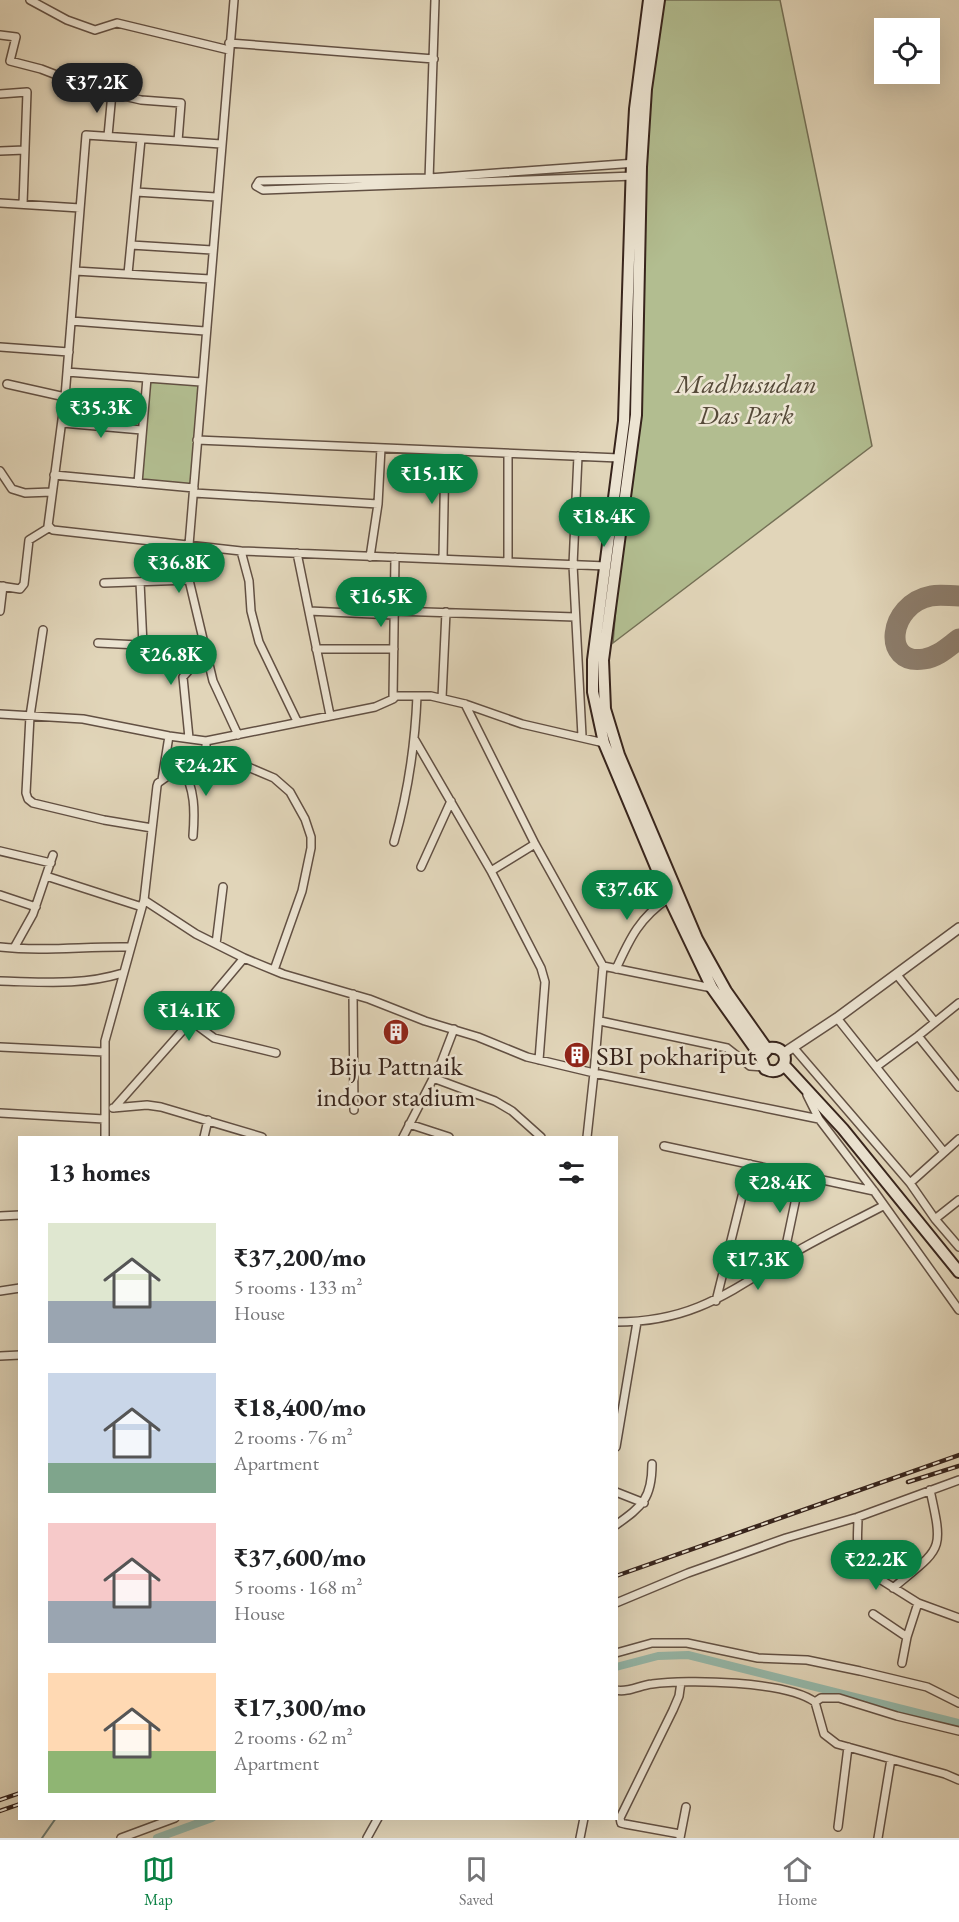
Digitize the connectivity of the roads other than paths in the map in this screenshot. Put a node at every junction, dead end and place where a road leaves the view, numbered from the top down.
1 (234, 0) edge
2 (435, 0) edge
3 (649, 0) edge
4 (659, 0) edge
5 (33, 1) edge
6 (0, 35) edge
7 (229, 47) junction
8 (434, 59) junction
9 (112, 93) junction
10 (0, 94) edge
11 (108, 136) junction
12 (141, 139) junction
13 (178, 141) junction
14 (221, 144) junction
15 (25, 150) junction
16 (0, 151) edge
17 (637, 163) junction
18 (636, 175) junction
19 (429, 181) junction
20 (136, 192) junction
21 (216, 197) junction
22 (0, 203) edge
23 (23, 204) junction
24 (80, 208) junction
25 (131, 245) junction
26 (212, 250) junction
27 (75, 271) junction
28 (128, 274) junction
29 (210, 279) junction
30 (71, 321) junction
31 (205, 331) junction
32 (0, 347) edge
33 (69, 352) junction
34 (67, 372) junction
35 (147, 378) junction
36 (201, 382) junction
37 (7, 384) dead end
38 (65, 398) junction
39 (62, 423) junction
40 (142, 430) junction
41 (197, 440) junction
42 (381, 448) junction
43 (445, 451) junction
44 (508, 454) junction
45 (578, 456) junction
46 (619, 458) junction
47 (0, 471) edge
48 (54, 475) junction
49 (138, 483) junction
50 (194, 490) junction
51 (52, 492) junction
52 (378, 504) junction
53 (50, 527) junction
54 (188, 544) junction
55 (241, 551) junction
56 (297, 553) junction
57 (370, 557) junction
58 (394, 557) junction
59 (443, 559) junction
60 (508, 561) junction
61 (573, 565) junction
62 (606, 566) junction
63 (189, 580) junction
64 (140, 582) junction
65 (104, 583) dead end
66 (2, 586) edge
67 (0, 611) edge
68 (309, 611) junction
69 (446, 612) junction
70 (394, 613) junction
71 (575, 616) junction
72 (43, 630) dead end
73 (98, 643) dead end
74 (203, 644) junction
75 (143, 645) junction
76 (316, 649) junction
77 (394, 649) junction
78 (208, 665) junction
79 (417, 696) junction
80 (442, 698) junction
81 (393, 699) junction
82 (465, 704) junction
83 (0, 714) edge
84 (330, 715) junction
85 (30, 716) junction
86 (297, 722) junction
87 (238, 735) junction
88 (169, 736) junction
89 (582, 736) junction
90 (189, 738) junction
91 (415, 740) junction
92 (206, 741) junction
93 (604, 743) junction
94 (206, 749) junction
95 (182, 766) junction
96 (162, 780) junction
97 (451, 801) junction
98 (152, 828) junction
99 (193, 836) dead end
100 (394, 842) dead end
101 (535, 844) junction
102 (0, 851) edge
103 (53, 855) dead end
104 (51, 863) junction
105 (421, 867) dead end
106 (491, 871) junction
107 (46, 876) junction
108 (223, 887) dead end
109 (0, 895) edge
110 (669, 898) junction
111 (143, 903) junction
112 (36, 908) junction
113 (959, 928) edge
114 (216, 944) junction
115 (0, 946) edge
116 (130, 947) junction
117 (14, 948) junction
118 (244, 958) junction
119 (603, 966) junction
120 (616, 969) junction
121 (274, 970) junction
122 (123, 973) junction
123 (897, 975) junction
124 (0, 981) edge
125 (712, 988) junction
126 (353, 994) junction
127 (957, 1008) edge
128 (837, 1018) junction
129 (191, 1021) junction
130 (600, 1021) junction
131 (935, 1022) junction
132 (454, 1029) junction
133 (918, 1036) junction
134 (0, 1047) edge
135 (788, 1050) junction
136 (104, 1052) junction
137 (276, 1053) dead end
138 (764, 1058) junction
139 (539, 1060) junction
140 (784, 1065) junction
141 (876, 1067) junction
142 (594, 1073) junction
143 (434, 1078) junction
144 (802, 1085) junction
145 (959, 1087) edge
146 (114, 1108) junction
147 (104, 1109) junction
148 (354, 1110) dead end
149 (0, 1113) edge
150 (105, 1119) junction
151 (819, 1119) junction
152 (208, 1120) junction
153 (409, 1124) junction
154 (105, 1136) edge
155 (204, 1136) edge
156 (258, 1136) edge
157 (403, 1136) edge
158 (446, 1136) edge
159 (540, 1136) edge
160 (587, 1136) edge
161 (959, 1139) edge
162 (664, 1146) dead end
163 (944, 1152) junction
164 (750, 1164) junction
165 (801, 1174) junction
166 (910, 1183) junction
167 (874, 1191) junction
168 (959, 1200) edge
169 (883, 1206) junction
170 (0, 1215) edge
171 (18, 1215) edge
172 (935, 1219) junction
173 (959, 1247) edge
174 (783, 1260) junction
175 (959, 1272) edge
176 (18, 1288) edge
177 (0, 1291) edge
178 (716, 1300) junction
179 (959, 1310) edge
180 (618, 1322) edge
181 (637, 1322) junction
182 (18, 1355) edge
183 (0, 1356) edge
184 (618, 1435) edge
185 (652, 1464) dead end
186 (959, 1480) edge
187 (930, 1490) junction
188 (618, 1493) edge
189 (644, 1503) junction
190 (858, 1516) junction
191 (618, 1523) edge
192 (894, 1587) junction
193 (618, 1602) edge
194 (918, 1603) junction
195 (873, 1614) dead end
196 (959, 1618) edge
197 (907, 1637) junction
198 (618, 1652) edge
199 (902, 1663) dead end
200 (681, 1682) junction
201 (618, 1691) edge
202 (815, 1702) junction
203 (959, 1703) edge
204 (959, 1731) edge
205 (848, 1747) junction
206 (891, 1759) junction
207 (959, 1780) edge
208 (686, 1807) dead end
209 (170, 1820) edge
210 (377, 1820) edge
211 (584, 1820) edge
212 (838, 1827) dead end
213 (680, 1836) edge
214 (121, 1838) edge
215 (367, 1838) edge
216 (580, 1838) edge
217 (878, 1838) edge

1 - 7 street
2 - 8 street
3 - 17 main road
4 - 17 main road
5 - 7 street
6 - 9 street
7 - 8 street
7 - 14 street
8 - 19 street
9 - 11 street
9 - 13 street
10 - 15 street
11 - 12 street
11 - 24 street
12 - 13 street
12 - 20 street
13 - 14 street
14 - 21 street
15 - 16 street
15 - 23 street
17 - 18 main road
17 - 19 street
18 - 19 street
18 - 46 main road
18 - 138 main road
19 - 19 street
20 - 21 street
20 - 25 street
21 - 26 street
22 - 23 street
23 - 24 street
24 - 27 street
25 - 26 street
25 - 28 street
26 - 29 street
27 - 28 street
27 - 30 street
28 - 29 street
29 - 31 street
30 - 31 street
30 - 33 street
31 - 36 street
32 - 33 street
33 - 34 street
34 - 35 street
34 - 38 street
35 - 36 street
35 - 40 street
36 - 41 street
37 - 38 street
38 - 39 street
39 - 40 street
39 - 48 street
40 - 49 street
41 - 42 street
41 - 50 street
42 - 43 street
42 - 52 street
43 - 44 street
43 - 59 street
44 - 45 street
44 - 60 street
45 - 46 street
45 - 61 street
46 - 62 main road
47 - 51 street
48 - 49 street
48 - 51 street
49 - 50 street
50 - 52 street
50 - 54 street
51 - 53 street
52 - 57 street
53 - 54 street
53 - 66 street
54 - 55 street
54 - 63 street
55 - 56 street
55 - 86 street
56 - 57 street
56 - 68 street
57 - 58 street
58 - 59 street
58 - 70 street
59 - 60 street
60 - 61 street
61 - 62 street
61 - 71 street
62 - 93 main road
63 - 64 street
63 - 74 street
64 - 65 street
64 - 75 street
66 - 67 street
68 - 70 street
68 - 76 street
69 - 70 street
69 - 71 street
69 - 80 street
70 - 77 street
71 - 89 street
72 - 85 street
73 - 75 street
74 - 75 street
74 - 78 street
76 - 77 street
76 - 84 street
77 - 81 street
78 - 87 street
78 - 90 street
79 - 80 street
79 - 81 street
79 - 91 street
80 - 82 street
81 - 84 street
82 - 89 street
82 - 101 street
83 - 85 street
84 - 86 street
85 - 88 street
85 - 98 street
86 - 87 street
87 - 92 street
88 - 90 street
88 - 96 street
89 - 93 street
90 - 92 street
91 - 97 street
91 - 100 street
92 - 94 street
93 - 110 main road
94 - 95 street
94 - 121 street
95 - 96 street
95 - 99 street
96 - 98 street
97 - 105 street
97 - 106 street
98 - 111 street
101 - 106 street
101 - 119 street
102 - 104 street
103 - 104 street
104 - 107 street
106 - 139 street
107 - 111 street
107 - 112 street
108 - 114 street
109 - 112 street
110 - 120 street
110 - 125 main road
111 - 114 street
111 - 116 street
112 - 117 street
113 - 123 street
114 - 118 street
115 - 117 street
116 - 117 street
116 - 122 street
118 - 121 street
118 - 129 street
119 - 120 street
119 - 130 street
120 - 125 street
121 - 126 street
122 - 124 street
122 - 136 street
123 - 128 street
123 - 131 street
125 - 138 main road
126 - 132 street
126 - 148 street
127 - 131 street
128 - 135 street
128 - 141 street
129 - 137 street
129 - 146 street
130 - 138 street
130 - 142 street
131 - 133 street
132 - 139 street
132 - 143 street
133 - 141 street
133 - 145 street
134 - 136 street
135 - 138 main road
135 - 140 main road
135 - 166 street
136 - 147 street
138 - 140 main road
139 - 142 street
140 - 144 main road
141 - 163 street
142 - 151 street
142 - 160 street
143 - 153 street
143 - 159 street
144 - 151 street
144 - 175 main road
146 - 147 street
146 - 152 street
147 - 150 street
149 - 150 street
150 - 154 street
151 - 167 street
152 - 155 street
152 - 156 street
153 - 157 street
153 - 158 street
161 - 163 street
162 - 164 street
163 - 166 street
164 - 165 street
164 - 178 street
165 - 167 street
165 - 174 street
166 - 172 street
167 - 169 street
168 - 172 street
169 - 174 street
169 - 179 street
170 - 171 street
172 - 173 street
174 - 178 street
176 - 177 street
178 - 181 street
180 - 181 street
181 - 184 street
182 - 183 street
185 - 189 street
186 - 187 street
187 - 190 street
187 - 192 street
188 - 189 street
189 - 191 street
190 - 192 street
190 - 193 street
192 - 194 street
194 - 196 street
194 - 197 street
195 - 197 street
197 - 199 street
198 - 203 street
200 - 201 street
200 - 202 street
200 - 213 street
202 - 204 street
202 - 205 street
205 - 206 street
205 - 212 street
206 - 207 street
206 - 217 street
208 - 213 street
209 - 214 street
210 - 215 street
211 - 216 street

